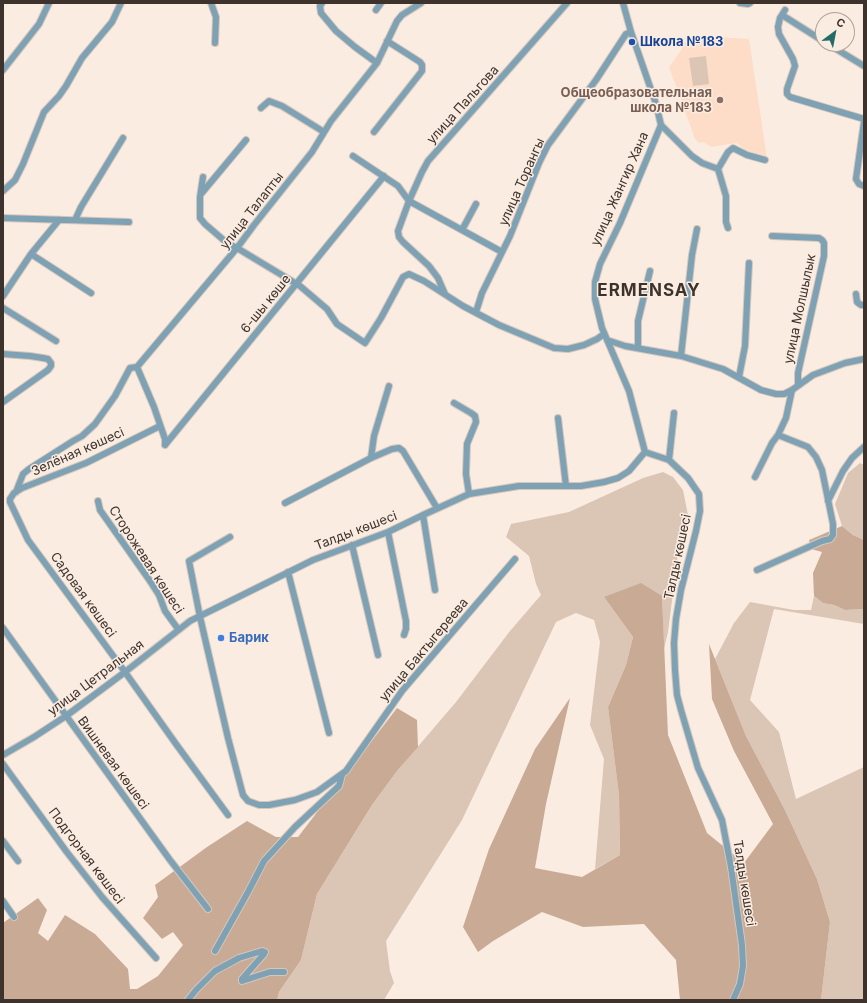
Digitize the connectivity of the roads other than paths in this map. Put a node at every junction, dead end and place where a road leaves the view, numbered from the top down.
1 (49, 3) edge
2 (121, 3) edge
3 (211, 3) edge
4 (322, 3) edge
5 (381, 3) edge
6 (421, 3) edge
7 (567, 3) edge
8 (623, 3) edge
9 (740, 3) edge
10 (750, 3) edge
11 (376, 10) dead end
12 (631, 32) junction
13 (815, 35) edge
14 (387, 41) junction
15 (215, 44) dead end
16 (841, 52) edge
17 (377, 63) junction
18 (864, 66) edge
19 (3, 70) edge
20 (261, 108) dead end
21 (864, 119) edge
22 (864, 122) edge
23 (661, 125) junction
24 (324, 132) junction
25 (374, 132) dead end
26 (123, 138) dead end
27 (246, 140) dead end
28 (353, 156) dead end
29 (765, 160) dead end
30 (718, 169) junction
31 (384, 176) junction
32 (203, 177) dead end
33 (864, 186) edge
34 (3, 191) edge
35 (200, 197) junction
36 (409, 201) junction
37 (476, 204) dead end
38 (3, 218) edge
39 (59, 220) junction
40 (75, 220) junction
41 (128, 222) dead end
42 (728, 228) dead end
43 (697, 229) dead end
44 (462, 230) junction
45 (772, 236) dead end
46 (237, 248) junction
47 (502, 252) junction
48 (31, 254) junction
49 (749, 263) dead end
50 (650, 271) dead end
51 (296, 284) junction
52 (91, 293) dead end
53 (445, 294) junction
54 (856, 294) dead end
55 (3, 296) edge
56 (864, 305) edge
57 (3, 308) edge
58 (476, 312) junction
59 (606, 337) junction
60 (56, 341) dead end
61 (638, 347) junction
62 (3, 354) edge
63 (682, 356) junction
64 (864, 359) edge
65 (135, 367) junction
66 (739, 377) junction
67 (798, 385) junction
68 (389, 386) dead end
69 (792, 390) junction
70 (3, 402) edge
71 (454, 403) dead end
72 (674, 413) dead end
73 (558, 418) dead end
74 (160, 426) junction
75 (778, 435) junction
76 (864, 447) edge
77 (645, 452) junction
78 (371, 458) junction
79 (669, 460) junction
80 (755, 477) dead end
81 (566, 486) junction
82 (16, 492) junction
83 (470, 494) junction
84 (7, 500) edge
85 (828, 501) junction
86 (98, 502) dead end
87 (285, 503) dead end
88 (437, 508) junction
89 (423, 515) junction
90 (388, 532) junction
91 (230, 538) dead end
92 (352, 545) junction
93 (515, 559) dead end
94 (757, 570) dead end
95 (288, 572) junction
96 (435, 590) dead end
97 (200, 616) junction
98 (3, 628) edge
99 (178, 629) junction
100 (404, 634) dead end
101 (378, 655) dead end
102 (125, 672) junction
103 (66, 716) junction
104 (329, 732) dead end
105 (3, 755) edge
106 (3, 764) edge
107 (342, 775) junction
108 (228, 815) dead end
109 (3, 841) edge
110 (18, 861) dead end
111 (3, 901) edge
112 (208, 909) dead end
113 (14, 917) dead end
114 (215, 951) dead end
115 (156, 958) dead end
116 (284, 972) dead end
117 (188, 1000) edge
118 (733, 1000) edge

1 - 19 street
2 - 34 street
3 - 15 street
4 - 17 street
5 - 11 street
6 - 14 street, улица Талапты
7 - 36 street, улица Пальгова
8 - 12 street, улица Жангир Хана
9 - 10 street
12 - 23 street, улица Жангир Хана
12 - 47 street, улица Торангы
13 - 21 street
14 - 17 street, улица Талапты
14 - 25 street
16 - 18 street
17 - 24 street, улица Талапты
20 - 24 street
22 - 33 street
23 - 30 street
23 - 59 street, улица Жангир Хана
24 - 46 street, улица Талапты
26 - 40 street
27 - 35 street
28 - 31 street
29 - 30 street
30 - 42 street
31 - 36 street
31 - 51 street, 6-шы көше
32 - 35 street
35 - 46 street
36 - 44 street
36 - 53 street, улица Пальгова
37 - 44 street
38 - 39 street
39 - 40 street
39 - 48 street
40 - 41 street
43 - 63 street
44 - 47 street
45 - 67 street, улица Молшылык
46 - 51 street
46 - 65 street, улица Талапты
47 - 58 street, улица Торангы
48 - 52 street
48 - 55 street
49 - 66 street
50 - 61 street
51 - 53 street
51 - 74 street, 6-шы көше
53 - 58 street
54 - 56 street
57 - 60 street
58 - 59 street
59 - 61 street
59 - 77 street, улица Жангир Хана
61 - 63 street
62 - 70 street
63 - 66 street
64 - 67 street
65 - 74 street
65 - 82 street, улица Талапты
66 - 69 street
67 - 69 street
68 - 78 street
69 - 75 street
71 - 83 street
72 - 79 street
73 - 81 street
74 - 82 street, Зелёная көшесі
75 - 80 street
75 - 85 street
76 - 85 street
77 - 79 street, Талды көшесі
77 - 81 street, Талды көшесі
78 - 87 street
78 - 88 street
79 - 118 street, Талды көшесі
81 - 83 street, Талды көшесі
82 - 84 street, Зелёная көшесі
83 - 88 street, Талды көшесі
84 - 102 street, Садовая көшесі
85 - 94 street
86 - 99 street, Сторожевая көшесі
88 - 89 street, Талды көшесі
89 - 90 street, Талды көшесі
89 - 96 street
90 - 92 street, Талды көшесі
90 - 100 street
91 - 97 street
92 - 95 street, Талды көшесі
92 - 101 street
93 - 107 street, улица Бактыгереева
95 - 97 street, Талды көшесі
95 - 104 street
97 - 99 street, улица Цетральная
97 - 107 street
98 - 103 street, Вишневая көшесі
99 - 102 street, улица Цетральная
102 - 103 street, улица Цетральная
102 - 108 street, Садовая көшесі
103 - 105 street, улица Цетральная
103 - 112 street, Вишневая көшесі
106 - 115 street, Подгорная көшесі
107 - 114 street, улица Бактыгереева
109 - 110 street
111 - 113 street
116 - 117 street

